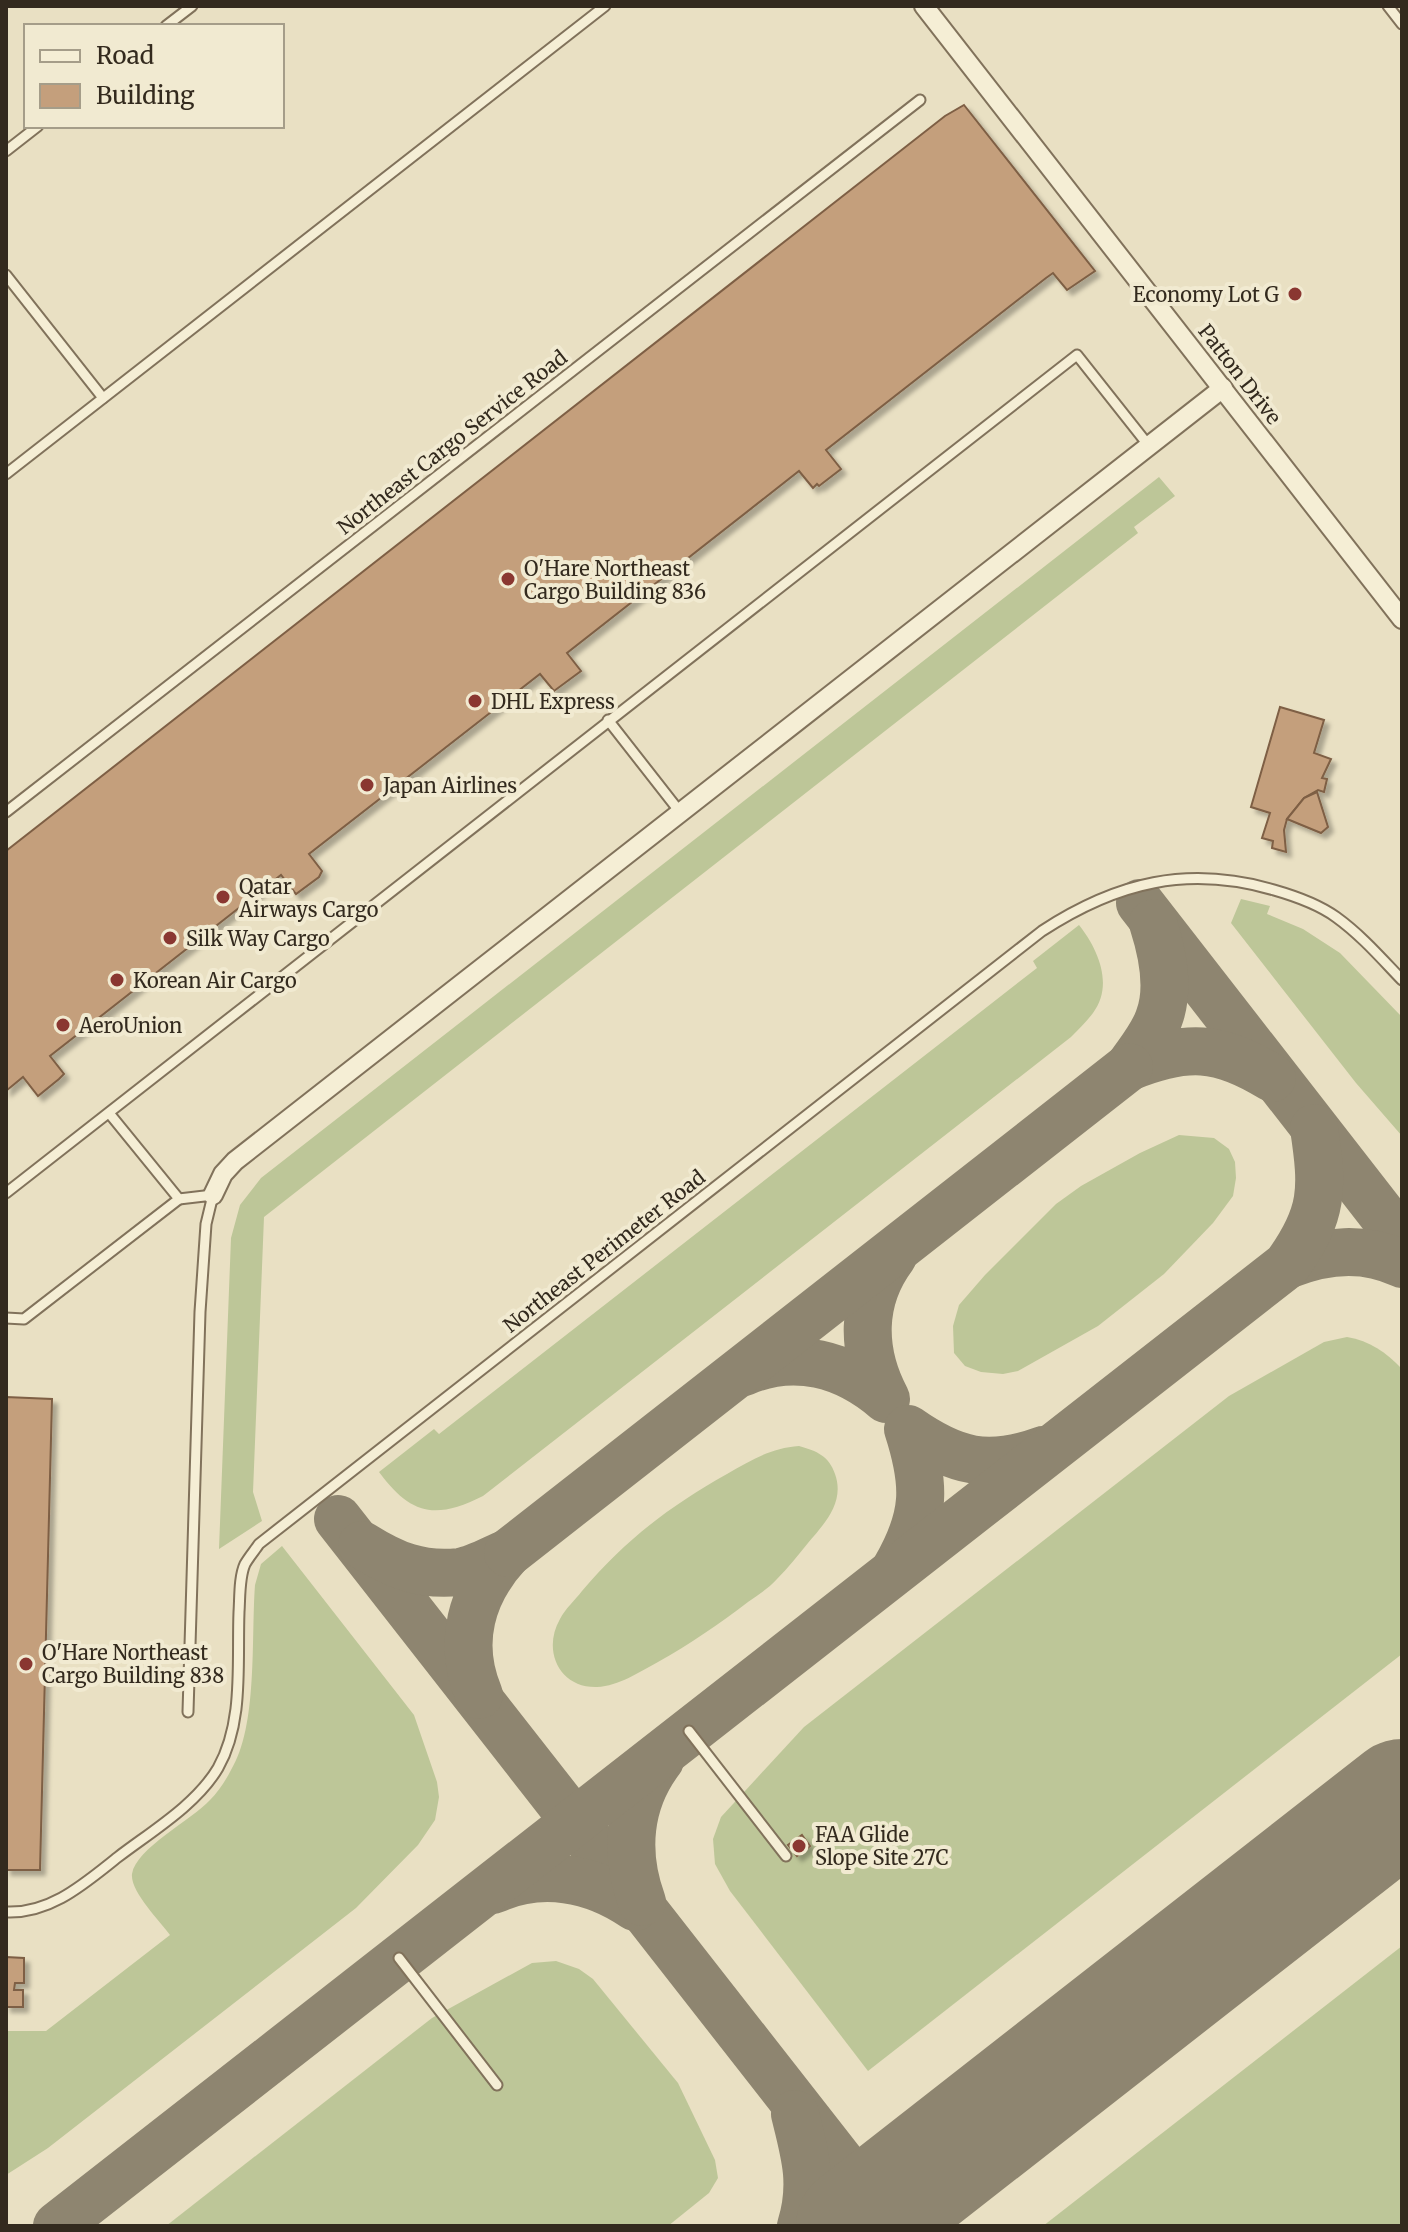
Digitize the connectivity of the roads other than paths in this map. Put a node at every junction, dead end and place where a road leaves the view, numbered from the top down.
1 (192, 6) edge
2 (605, 6) edge
3 (924, 6) edge
4 (1388, 6) edge
5 (169, 24) edge
6 (1402, 24) edge
7 (920, 100) dead end
8 (35, 128) edge
9 (6, 151) edge
10 (6, 275) edge
11 (1223, 388) junction
12 (103, 398) junction
13 (1149, 446) junction
14 (6, 474) edge
15 (1402, 619) edge
16 (608, 720) junction
17 (6, 812) edge
18 (681, 813) junction
19 (1402, 980) edge
20 (109, 1113) junction
21 (6, 1193) edge
22 (213, 1195) junction
23 (179, 1199) junction
24 (6, 1318) edge
25 (188, 1712) dead end
26 (689, 1731) dead end
27 (786, 1856) dead end
28 (6, 1912) edge
29 (399, 1958) dead end
30 (497, 2085) dead end

1 - 5 lane
2 - 12 lane
3 - 11 street, Patton Drive
4 - 6 lane
7 - 17 lane, Northeast Cargo Service Road
8 - 9 lane
10 - 12 lane
11 - 13 street
11 - 15 street, Patton Drive
12 - 14 lane
13 - 16 lane
13 - 18 street
16 - 18 lane
16 - 20 lane
18 - 22 street
19 - 28 lane, Northeast Perimeter Road
20 - 21 lane
20 - 23 lane
22 - 23 lane
22 - 25 lane
23 - 24 lane
26 - 27 lane
29 - 30 lane

